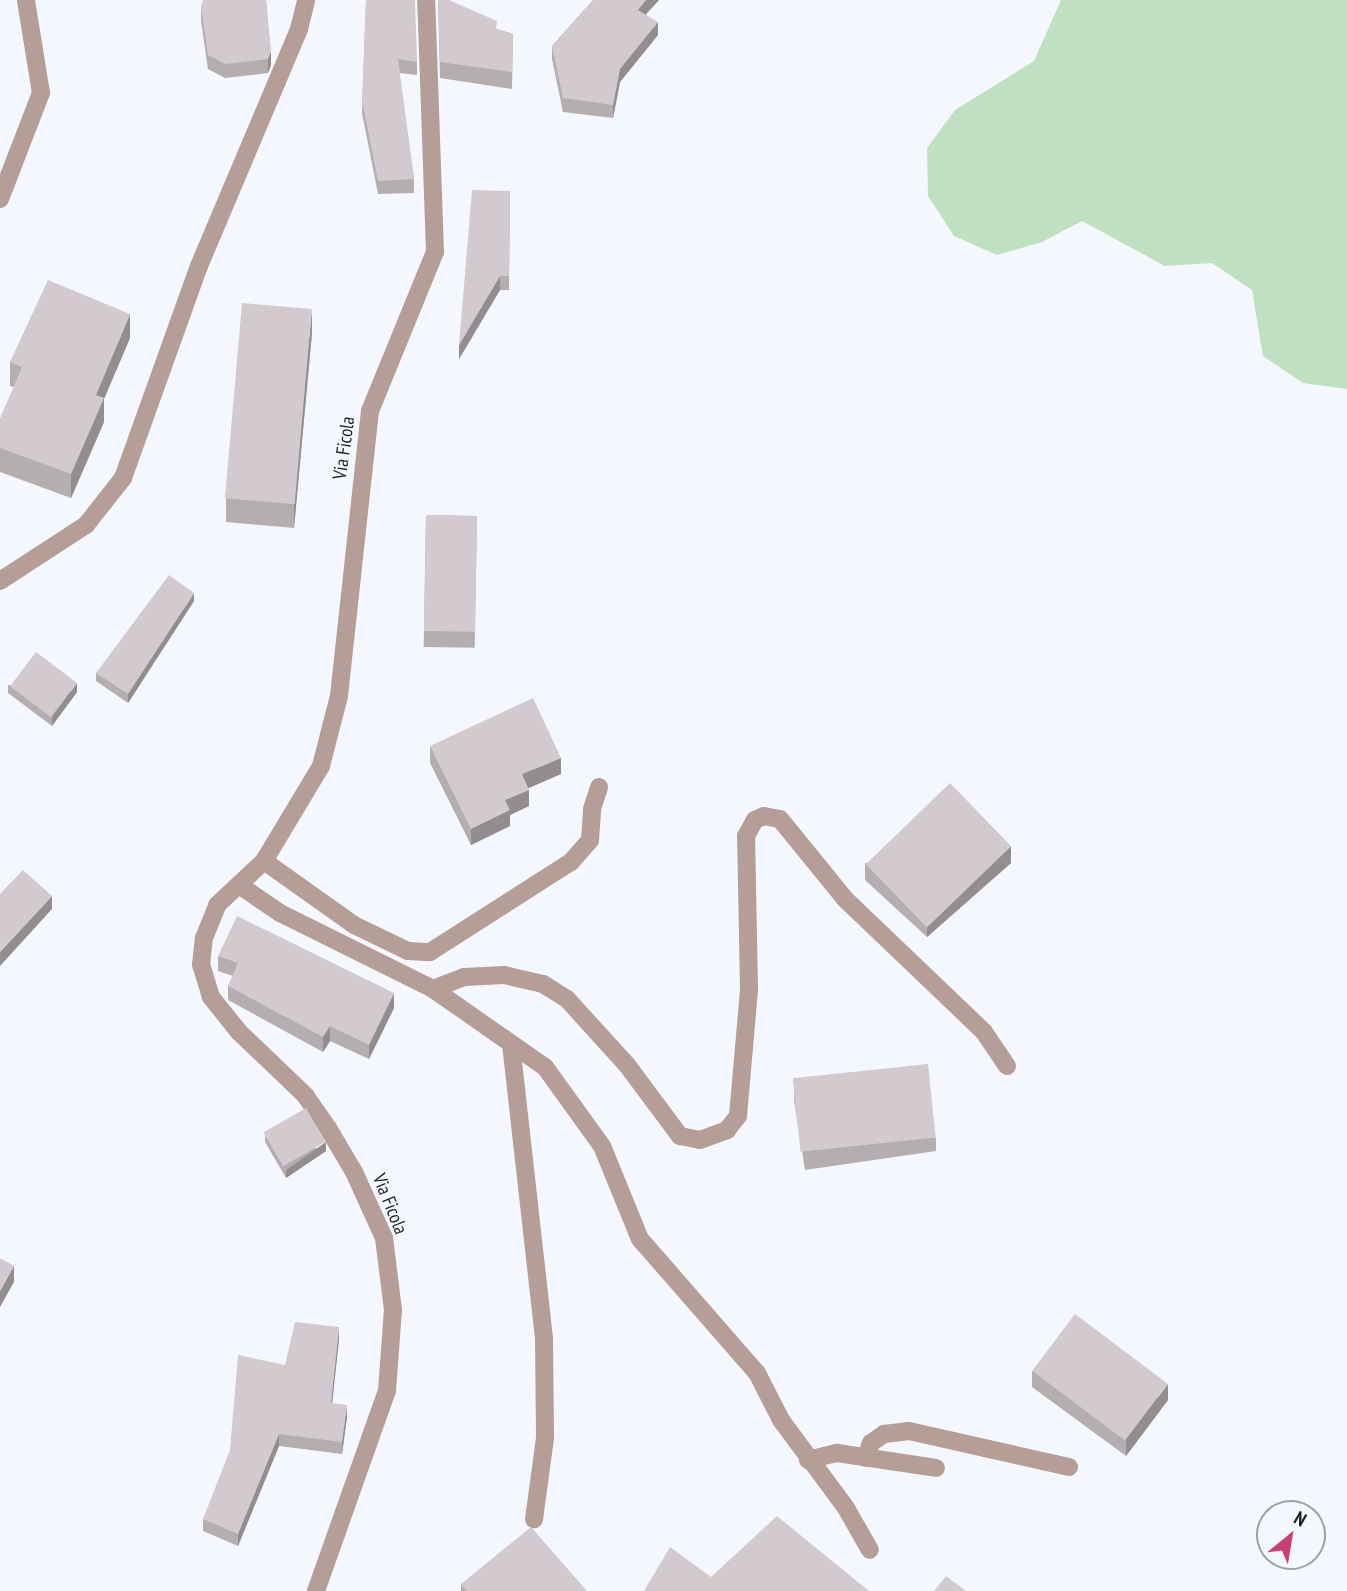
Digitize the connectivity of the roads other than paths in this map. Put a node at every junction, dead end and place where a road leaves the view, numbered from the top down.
1 (26, 0) edge
2 (306, 0) edge
3 (426, 0) edge
4 (0, 199) edge
5 (0, 581) edge
6 (599, 787) dead end
7 (264, 861) junction
8 (239, 886) junction
9 (433, 989) junction
10 (511, 1044) junction
11 (1007, 1066) dead end
12 (866, 1458) junction
13 (808, 1460) junction
14 (1069, 1467) dead end
15 (936, 1468) dead end
16 (534, 1519) dead end
17 (870, 1550) dead end
18 (316, 1591) edge

1 - 4 street
2 - 5 street
3 - 7 street, Via Ficola
6 - 7 street
7 - 8 street, Via Ficola
8 - 9 street
8 - 18 street, Via Ficola
9 - 10 street
9 - 11 street
10 - 13 street
10 - 16 street
12 - 13 street
12 - 14 street
12 - 15 street
13 - 17 street

